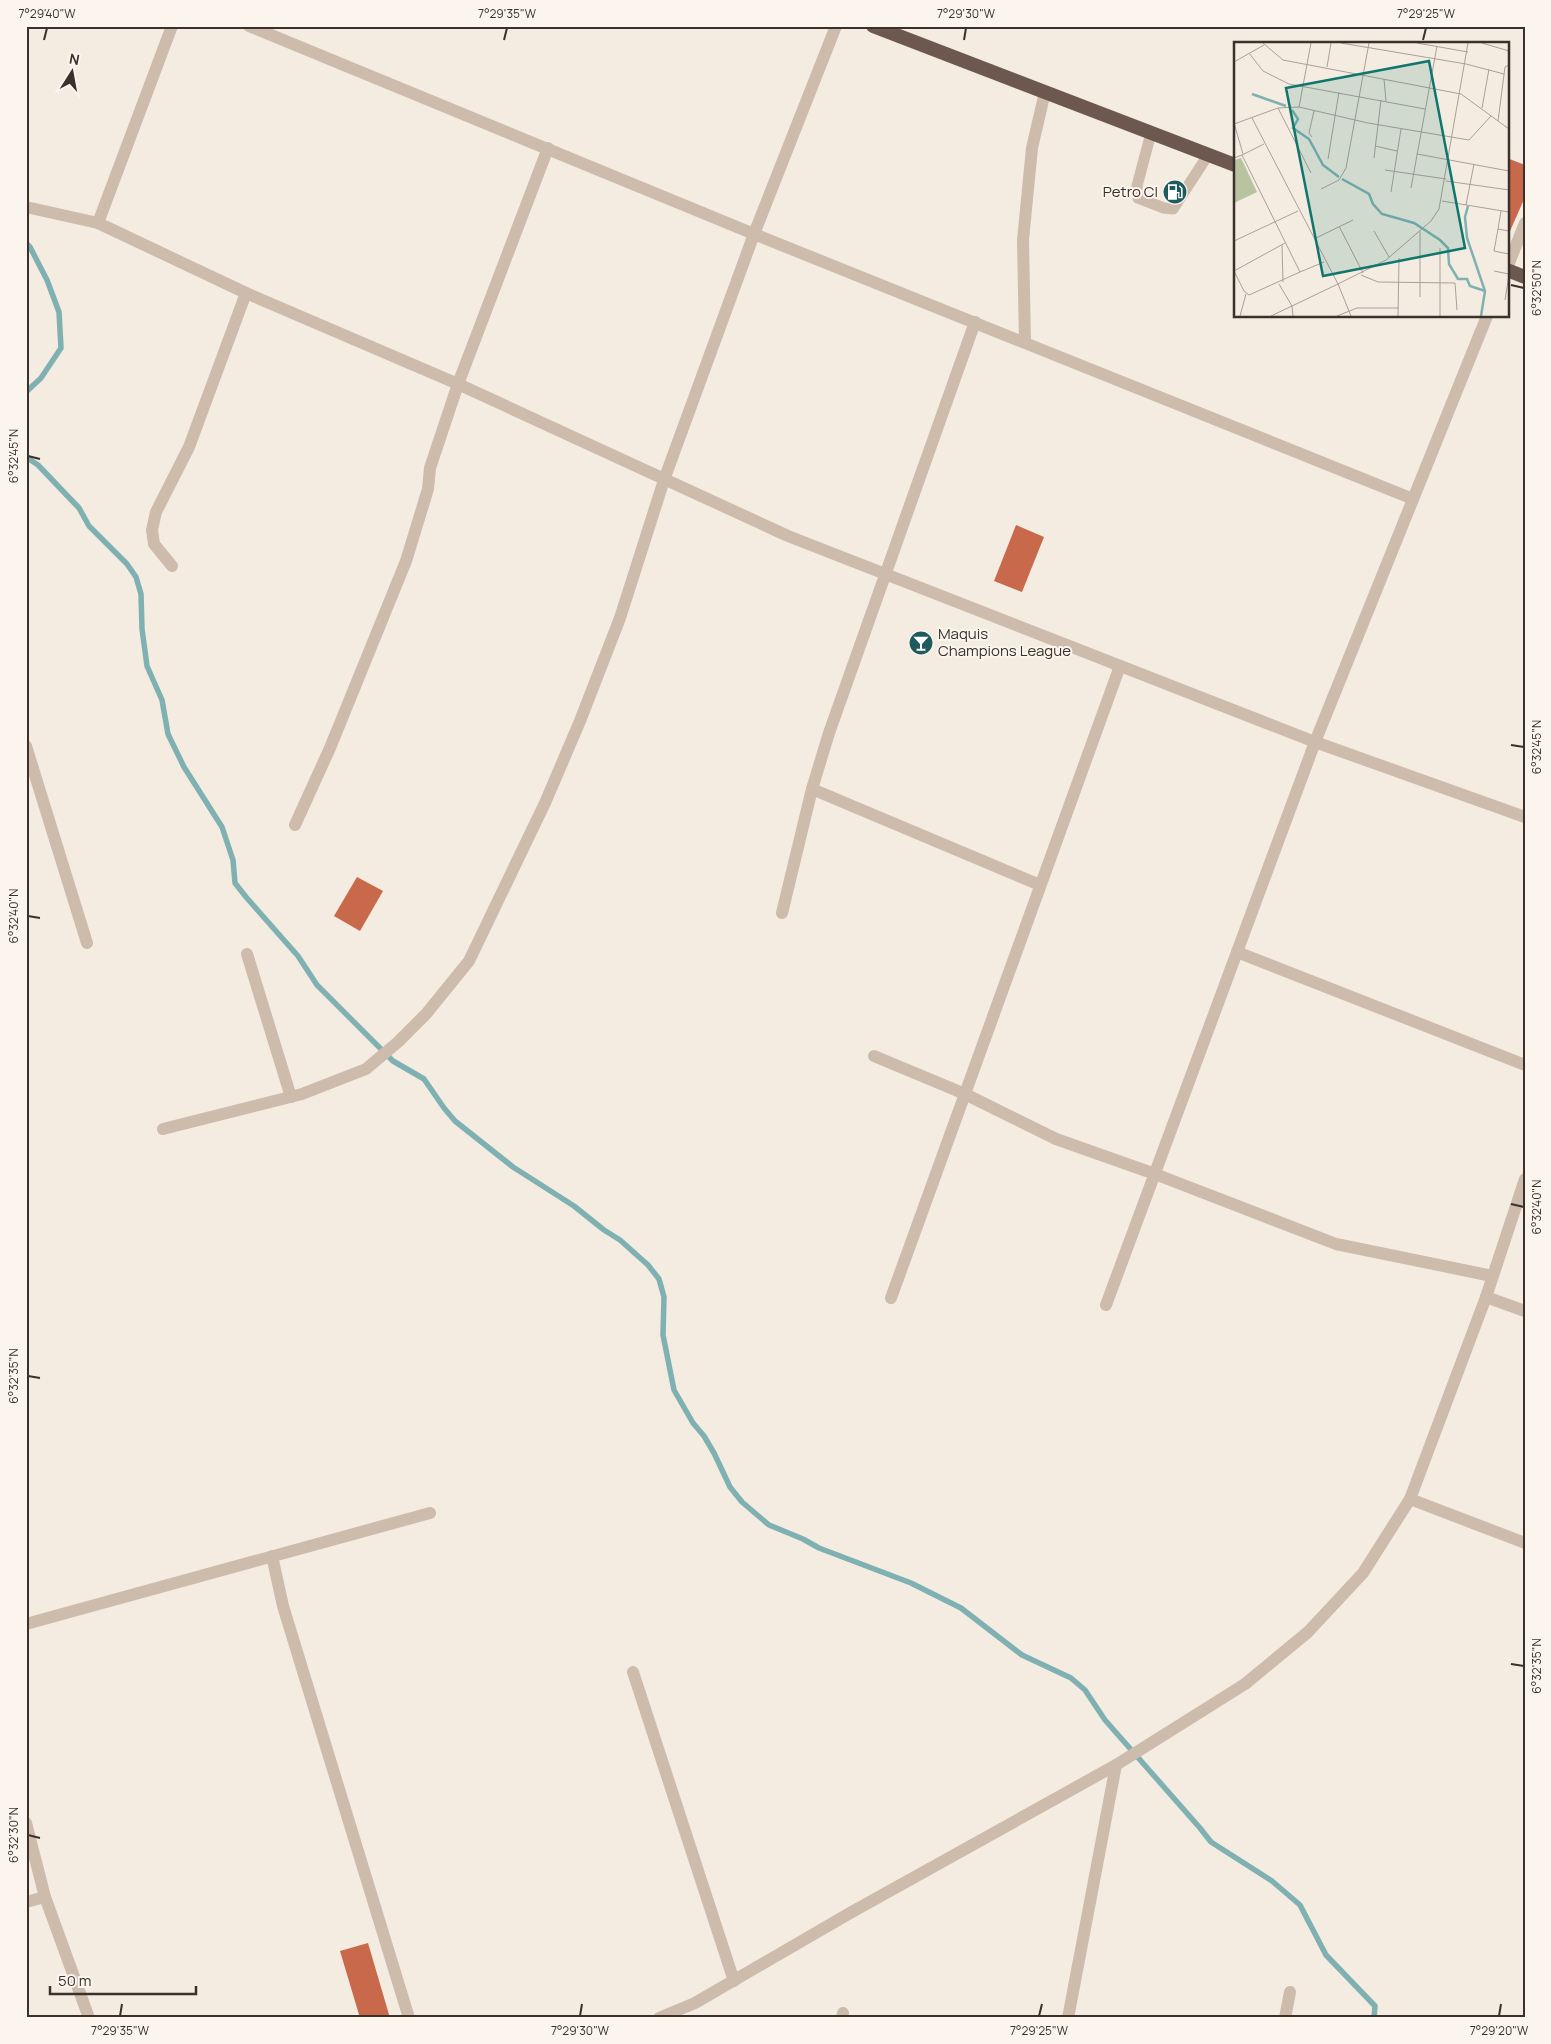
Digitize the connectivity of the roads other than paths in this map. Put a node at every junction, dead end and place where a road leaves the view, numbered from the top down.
1 (172, 26) edge
2 (249, 26) edge
3 (836, 26) edge
4 (873, 26) edge
5 (1045, 92) junction
6 (1151, 133) junction
7 (548, 148) junction
8 (1208, 155) junction
9 (1234, 165) edge
10 (26, 207) edge
11 (98, 223) junction
12 (1525, 224) edge
13 (754, 234) junction
14 (1508, 266) edge
15 (1508, 270) edge
16 (1525, 278) edge
17 (246, 293) junction
18 (1486, 318) edge
19 (975, 322) junction
20 (1025, 342) junction
21 (458, 384) junction
22 (664, 480) junction
23 (1412, 499) junction
24 (172, 566) dead end
25 (885, 572) junction
26 (1120, 666) junction
27 (1315, 742) junction
28 (26, 746) edge
29 (812, 789) junction
30 (1525, 816) edge
31 (295, 824) dead end
32 (1040, 885) junction
33 (782, 913) dead end
34 (87, 943) dead end
35 (1237, 952) junction
36 (247, 954) dead end
37 (874, 1056) dead end
38 (1525, 1065) edge
39 (965, 1094) junction
40 (290, 1097) junction
41 (163, 1129) dead end
42 (1155, 1174) junction
43 (1525, 1179) edge
44 (1492, 1276) junction
45 (1486, 1297) junction
46 (891, 1298) dead end
47 (1106, 1305) dead end
48 (1525, 1311) edge
49 (1410, 1499) junction
50 (430, 1513) dead end
51 (1525, 1543) edge
52 (272, 1556) junction
53 (26, 1624) edge
54 (633, 1672) dead end
55 (1118, 1763) junction
56 (26, 1823) edge
57 (45, 1897) junction
58 (26, 1902) edge
59 (734, 1981) junction
60 (1290, 1992) dead end
61 (89, 2018) edge
62 (409, 2018) edge
63 (658, 2018) edge
64 (1068, 2018) edge
65 (1285, 2018) edge

1 - 11 street
2 - 7 street
3 - 13 street
4 - 5 highway
5 - 6 highway
5 - 20 street
6 - 8 highway
6 - 8 lane
7 - 13 street
7 - 21 street
8 - 9 highway
10 - 11 street
11 - 17 street
12 - 14 street
13 - 19 street
13 - 22 street
15 - 16 highway
17 - 21 street
17 - 24 street
18 - 23 street
19 - 20 street
19 - 25 street
20 - 23 street
21 - 22 street
21 - 31 street
22 - 25 street
22 - 40 street
23 - 27 street
25 - 26 street
25 - 29 street
26 - 27 street
26 - 32 street
27 - 30 street
27 - 35 street
28 - 34 street
29 - 32 street
29 - 33 street
32 - 39 street
35 - 38 street
35 - 42 street
36 - 40 street
37 - 39 street
39 - 42 street
39 - 46 street
40 - 41 street
42 - 44 street
42 - 47 street
43 - 44 street
44 - 45 street
45 - 48 street
45 - 49 street
49 - 51 street
49 - 55 street
50 - 52 street
52 - 53 street
52 - 62 street
54 - 59 street
55 - 59 street
55 - 64 street
56 - 57 street
57 - 58 street
57 - 61 street
59 - 63 street
60 - 65 street

